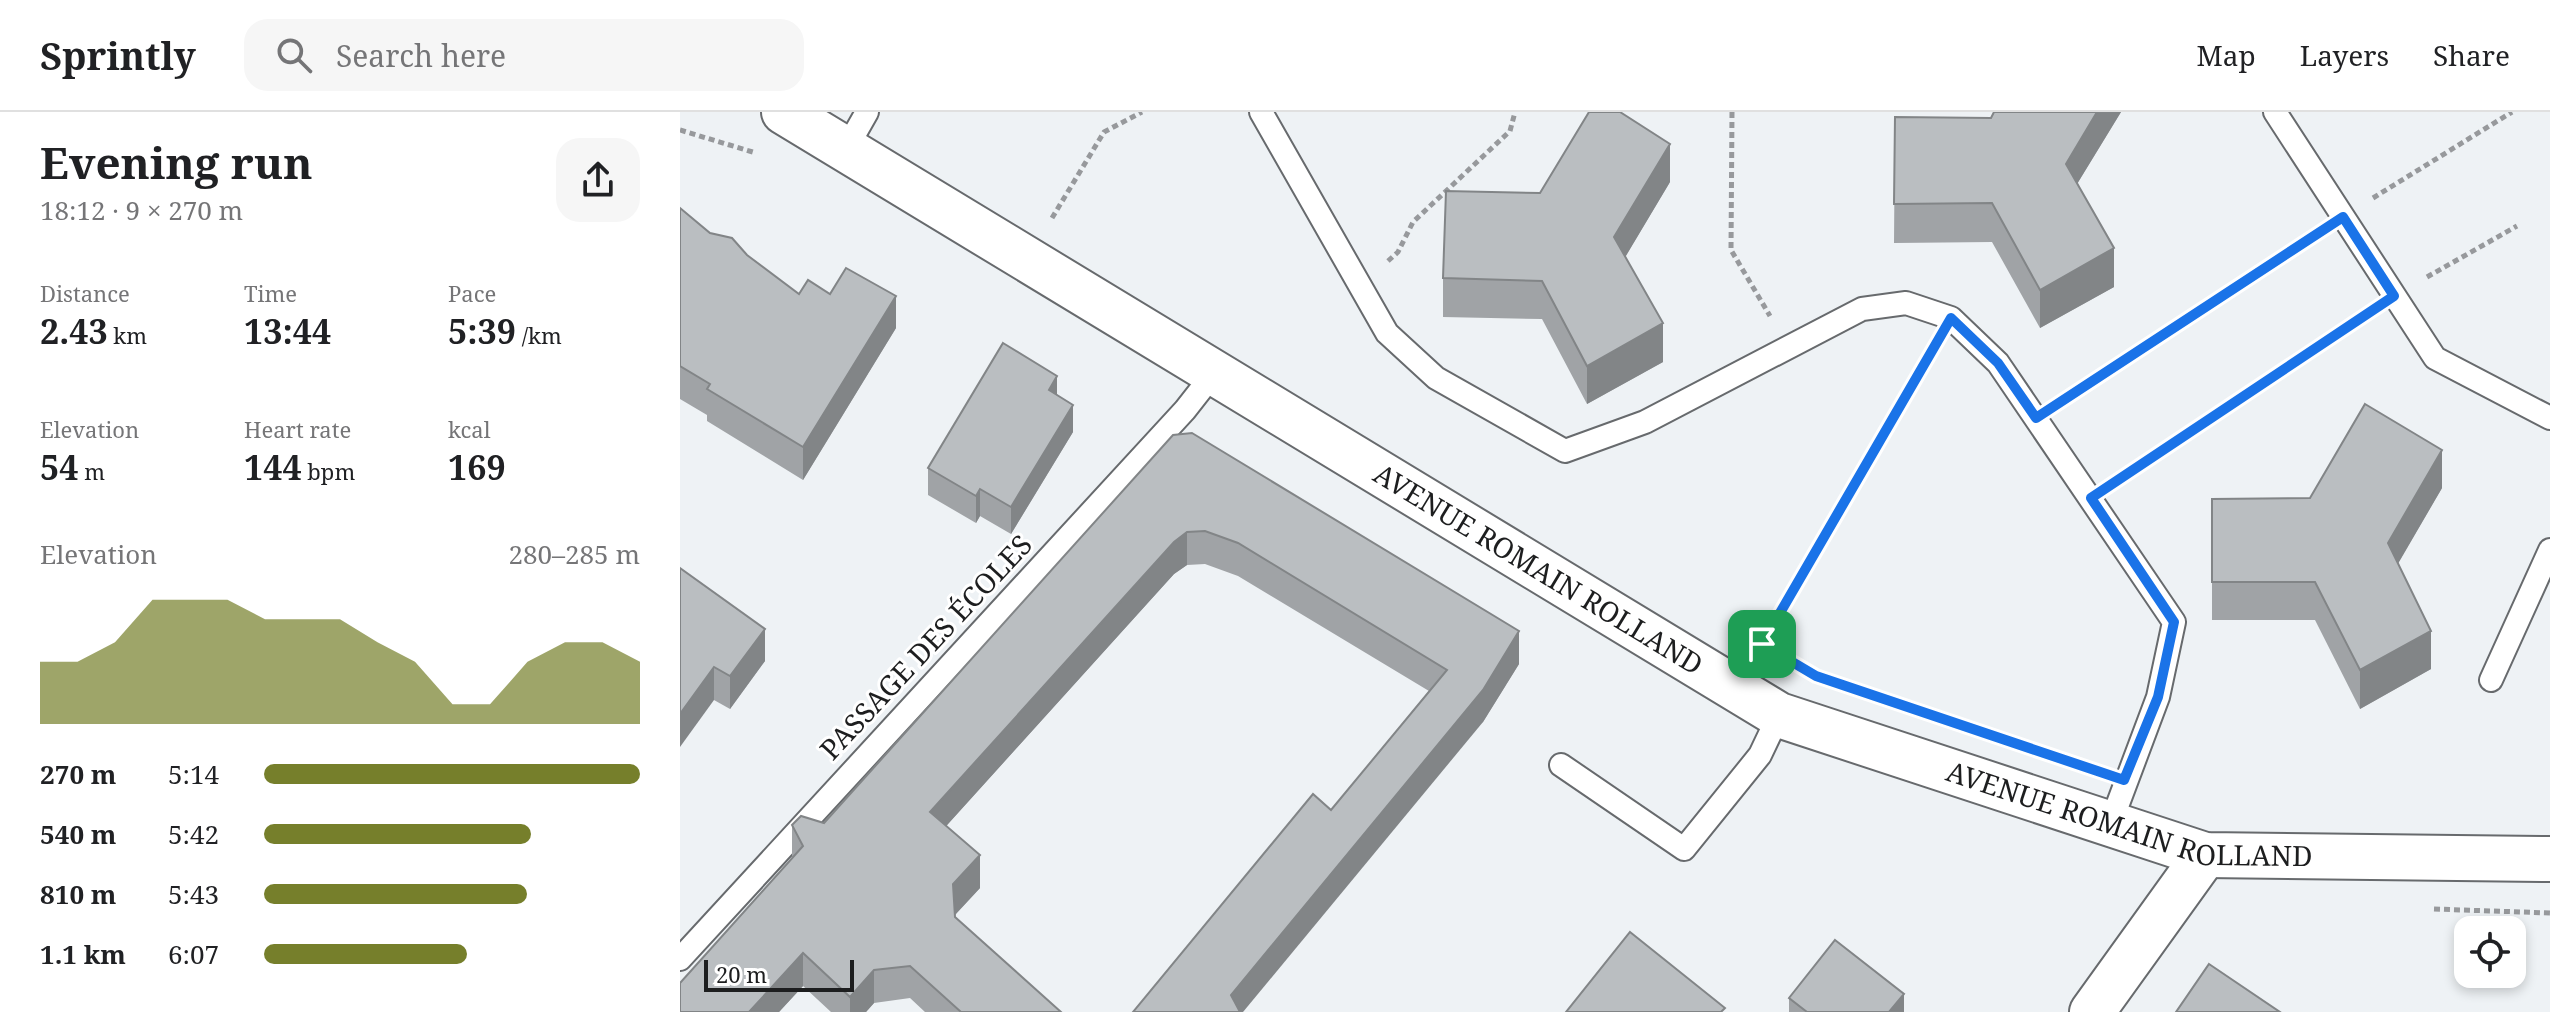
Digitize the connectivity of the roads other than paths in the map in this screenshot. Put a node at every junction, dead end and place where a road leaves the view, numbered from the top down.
1 (784, 112) edge
2 (867, 112) edge
3 (1261, 112) edge
4 (2275, 112) edge
5 (846, 149) junction
6 (1214, 373) junction
7 (2550, 418) edge
8 (2550, 550) edge
9 (2491, 680) dead end
10 (1779, 715) junction
11 (1561, 765) dead end
12 (2110, 825) junction
13 (2205, 855) junction
14 (2550, 859) edge
15 (680, 959) edge
16 (2092, 1012) edge

1 - 5 street, AVENUE ROMAIN ROLLAND
2 - 5 lane
3 - 12 lane
4 - 7 lane
5 - 6 street, AVENUE ROMAIN ROLLAND
6 - 10 street, AVENUE ROMAIN ROLLAND
6 - 15 lane, PASSAGE DES ÉCOLES
8 - 9 lane
10 - 11 lane
10 - 12 street, AVENUE ROMAIN ROLLAND
12 - 13 street, AVENUE ROMAIN ROLLAND
13 - 14 street, AVENUE ROMAIN ROLLAND
13 - 16 street

